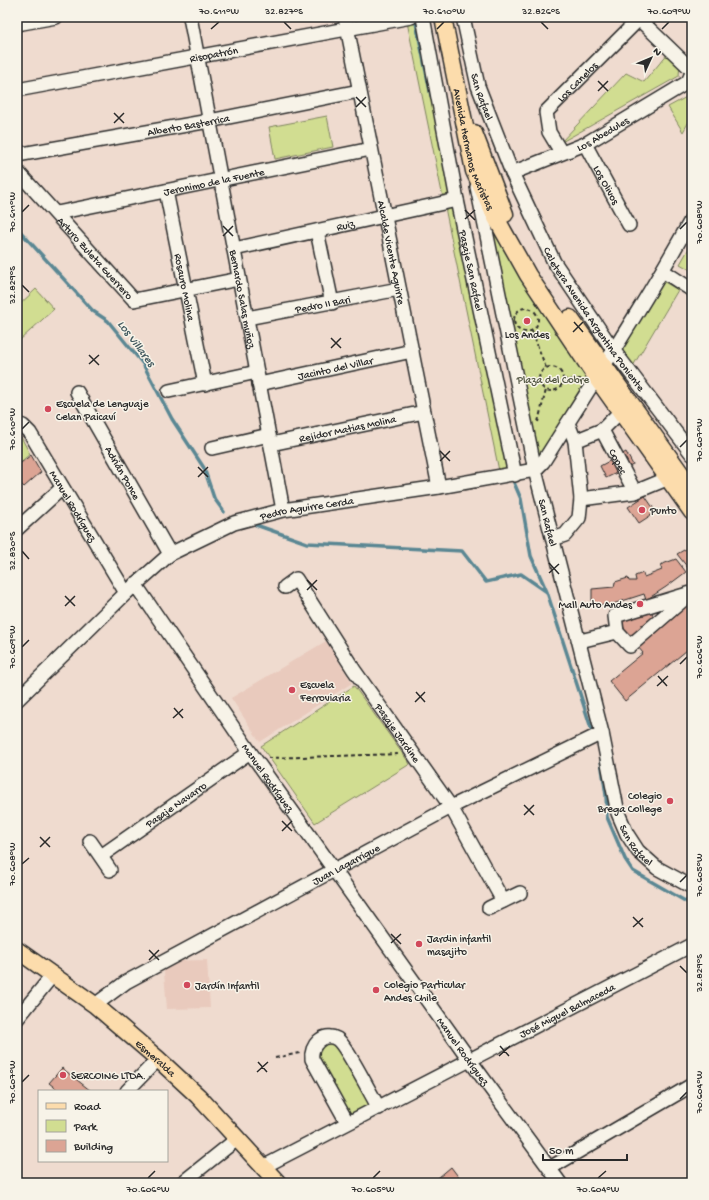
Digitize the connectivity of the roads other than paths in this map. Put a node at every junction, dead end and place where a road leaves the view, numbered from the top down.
1 (56, 17) edge
2 (190, 17) edge
3 (411, 17) edge
4 (423, 17) edge
5 (443, 17) edge
6 (463, 17) edge
7 (346, 23) edge
8 (17, 24) edge
9 (197, 56) junction
10 (691, 75) edge
11 (17, 90) edge
12 (360, 91) junction
13 (458, 92) junction
14 (209, 121) junction
15 (585, 144) junction
16 (371, 149) junction
17 (561, 152) junction
18 (17, 155) edge
19 (17, 171) edge
20 (474, 171) junction
21 (512, 173) junction
22 (221, 180) junction
23 (166, 191) junction
24 (457, 200) junction
25 (57, 213) junction
26 (385, 216) junction
27 (692, 218) edge
28 (629, 226) dead end
29 (317, 231) junction
30 (234, 249) junction
31 (663, 271) junction
32 (239, 278) junction
33 (399, 289) junction
34 (692, 290) edge
35 (186, 291) junction
36 (332, 303) junction
37 (247, 318) junction
38 (412, 351) junction
39 (614, 351) junction
40 (595, 374) junction
41 (258, 378) junction
42 (205, 384) junction
43 (169, 391) dead end
44 (77, 392) dead end
45 (424, 412) junction
46 (620, 412) junction
47 (568, 423) junction
48 (17, 424) edge
49 (602, 430) junction
50 (270, 440) junction
51 (575, 441) junction
52 (212, 448) dead end
53 (692, 454) edge
54 (535, 470) junction
55 (515, 475) junction
56 (669, 478) junction
57 (439, 487) junction
58 (62, 488) junction
59 (692, 490) edge
60 (635, 492) junction
61 (580, 498) junction
62 (283, 510) junction
63 (692, 512) edge
64 (17, 529) edge
65 (553, 539) junction
66 (170, 554) junction
67 (285, 587) dead end
68 (131, 589) junction
69 (692, 593) edge
70 (617, 632) junction
71 (580, 641) junction
72 (17, 700) edge
73 (602, 733) junction
74 (252, 755) junction
75 (451, 806) junction
76 (90, 841) dead end
77 (101, 856) junction
78 (110, 870) dead end
79 (335, 870) junction
80 (692, 886) edge
81 (520, 893) dead end
82 (503, 901) junction
83 (489, 908) dead end
84 (17, 950) edge
85 (691, 950) edge
86 (52, 976) junction
87 (95, 1005) junction
88 (17, 1019) edge
89 (469, 1059) junction
90 (158, 1060) junction
91 (692, 1086) edge
92 (128, 1090) edge
93 (378, 1108) junction
94 (346, 1122) junction
95 (237, 1139) junction
96 (263, 1166) junction
97 (550, 1168) junction
98 (182, 1183) edge
99 (278, 1183) edge
100 (560, 1183) edge

1 - 8 street
2 - 9 street, Bernardo Salas muñoz
3 - 7 street, Risopatrón
4 - 24 street, Pasaje San Rafael
5 - 13 main road, San Rafael
6 - 21 street, San Rafael
7 - 9 street, Risopatrón
7 - 12 street, Alcalde Vicente Aguirre
9 - 11 street, Risopatrón
9 - 14 street, Bernardo Salas muñoz
10 - 15 street, Los Abedules
10 - 17 street, Los Canelos
12 - 14 street, Alberto Basterrica
12 - 16 street, Alcalde Vicente Aguirre
13 - 20 main road, Avenida Hermanos Maristas
13 - 40 main road, Avenida Hermanos Maristas
14 - 18 street, Alberto Basterrica
14 - 22 street, Bernardo Salas muñoz
15 - 17 street, Los Abedules
15 - 28 street, Los Olivos
16 - 22 street, Jeronimo de la Fuente
16 - 26 street, Alcalde Vicente Aguirre
17 - 21 street, Los Abedules
19 - 25 street, Arturo Zuleta Guerrero
20 - 40 main road, Avenida Hermanos Maristas
20 - 54 street, San Rafael
21 - 39 street, Caletera Avenida Argentina Poniente
22 - 23 street, Jeronimo de la Fuente
22 - 30 street, Bernardo Salas muñoz
23 - 25 street, Jeronimo de la Fuente
23 - 35 street, Rosauro Molina
24 - 26 street, Ruiz
24 - 55 street, Pasaje San Rafael
25 - 35 street, Arturo Zuleta Guerrero
26 - 29 street, Ruiz
26 - 33 street, Alcalde Vicente Aguirre
27 - 31 street
29 - 30 street, Ruiz
29 - 36 street
30 - 32 street, Bernardo Salas muñoz
31 - 34 street
31 - 39 street
32 - 35 street, Arturo Zuleta Guerrero
32 - 37 street, Bernardo Salas muñoz
33 - 36 street, Pedro II Bari
33 - 38 street, Alcalde Vicente Aguirre
35 - 42 street, Rosauro Molina
36 - 37 street, Pedro II Bari
37 - 41 street, Bernardo Salas muñoz
38 - 41 street, Jacinto del Villar
38 - 45 street, Alcalde Vicente Aguirre
39 - 40 street
39 - 53 street, Caletera Avenida Argentina Poniente
40 - 46 main road, Avenida Hermanos Maristas
40 - 47 street
40 - 59 main road, Avenida Hermanos Maristas
41 - 42 street, Jacinto del Villar
41 - 50 street, Bernardo Salas muñoz
42 - 43 street, Jacinto del Villar
44 - 66 street, Adrián Ponce
45 - 50 street, Rejidor Matias Molina
45 - 57 street, Alcalde Vicente Aguirre
46 - 49 street
46 - 56 main road, Avenida Hermanos Maristas
47 - 51 street
47 - 54 street
48 - 58 street, Manuel Rodríguez
49 - 51 street
49 - 60 street, Copec
50 - 52 street, Rejidor Matias Molina
50 - 62 street, Bernardo Salas muñoz
51 - 61 street
54 - 55 street, Pedro Aguirre Cerda
54 - 65 street, San Rafael
55 - 57 street, Pedro Aguirre Cerda
56 - 60 street
56 - 63 main road, Avenida Hermanos Maristas
57 - 62 street, Pedro Aguirre Cerda
58 - 64 street
58 - 68 street, Manuel Rodríguez
60 - 61 street
61 - 65 street
62 - 66 street, Pedro Aguirre Cerda
65 - 71 street, San Rafael
66 - 68 street, Pedro Aguirre Cerda
67 - 75 street, Pasaje Jardine
68 - 72 street, Pedro Aguirre Cerda
68 - 74 street, Manuel Rodríguez
69 - 70 street
69 - 70 street
70 - 71 street
71 - 73 street, San Rafael
73 - 75 street, Juan Lagarrigue
73 - 80 street, San Rafael
74 - 77 street, Pasaje Navarro
74 - 79 street, Manuel Rodríguez
75 - 79 street, Juan Lagarrigue
75 - 82 street, Pasaje Jardine
76 - 77 street
77 - 78 street
79 - 87 street, Juan Lagarrigue
79 - 89 street, Manuel Rodríguez
81 - 82 street
82 - 83 street
84 - 86 main road, Esmeralda
85 - 89 street, José Miguel Balmaceda
86 - 87 main road, Esmeralda
86 - 88 street
87 - 90 main road, Esmeralda
89 - 93 street, José Miguel Balmaceda
89 - 97 street, Manuel Rodríguez
90 - 92 street
90 - 95 main road, Esmeralda
91 - 97 street
93 - 94 street, José Miguel Balmaceda
93 - 94 street
94 - 96 street, José Miguel Balmaceda
95 - 96 main road, Esmeralda
95 - 98 street
96 - 99 main road, Esmeralda
97 - 100 street, Manuel Rodríguez

